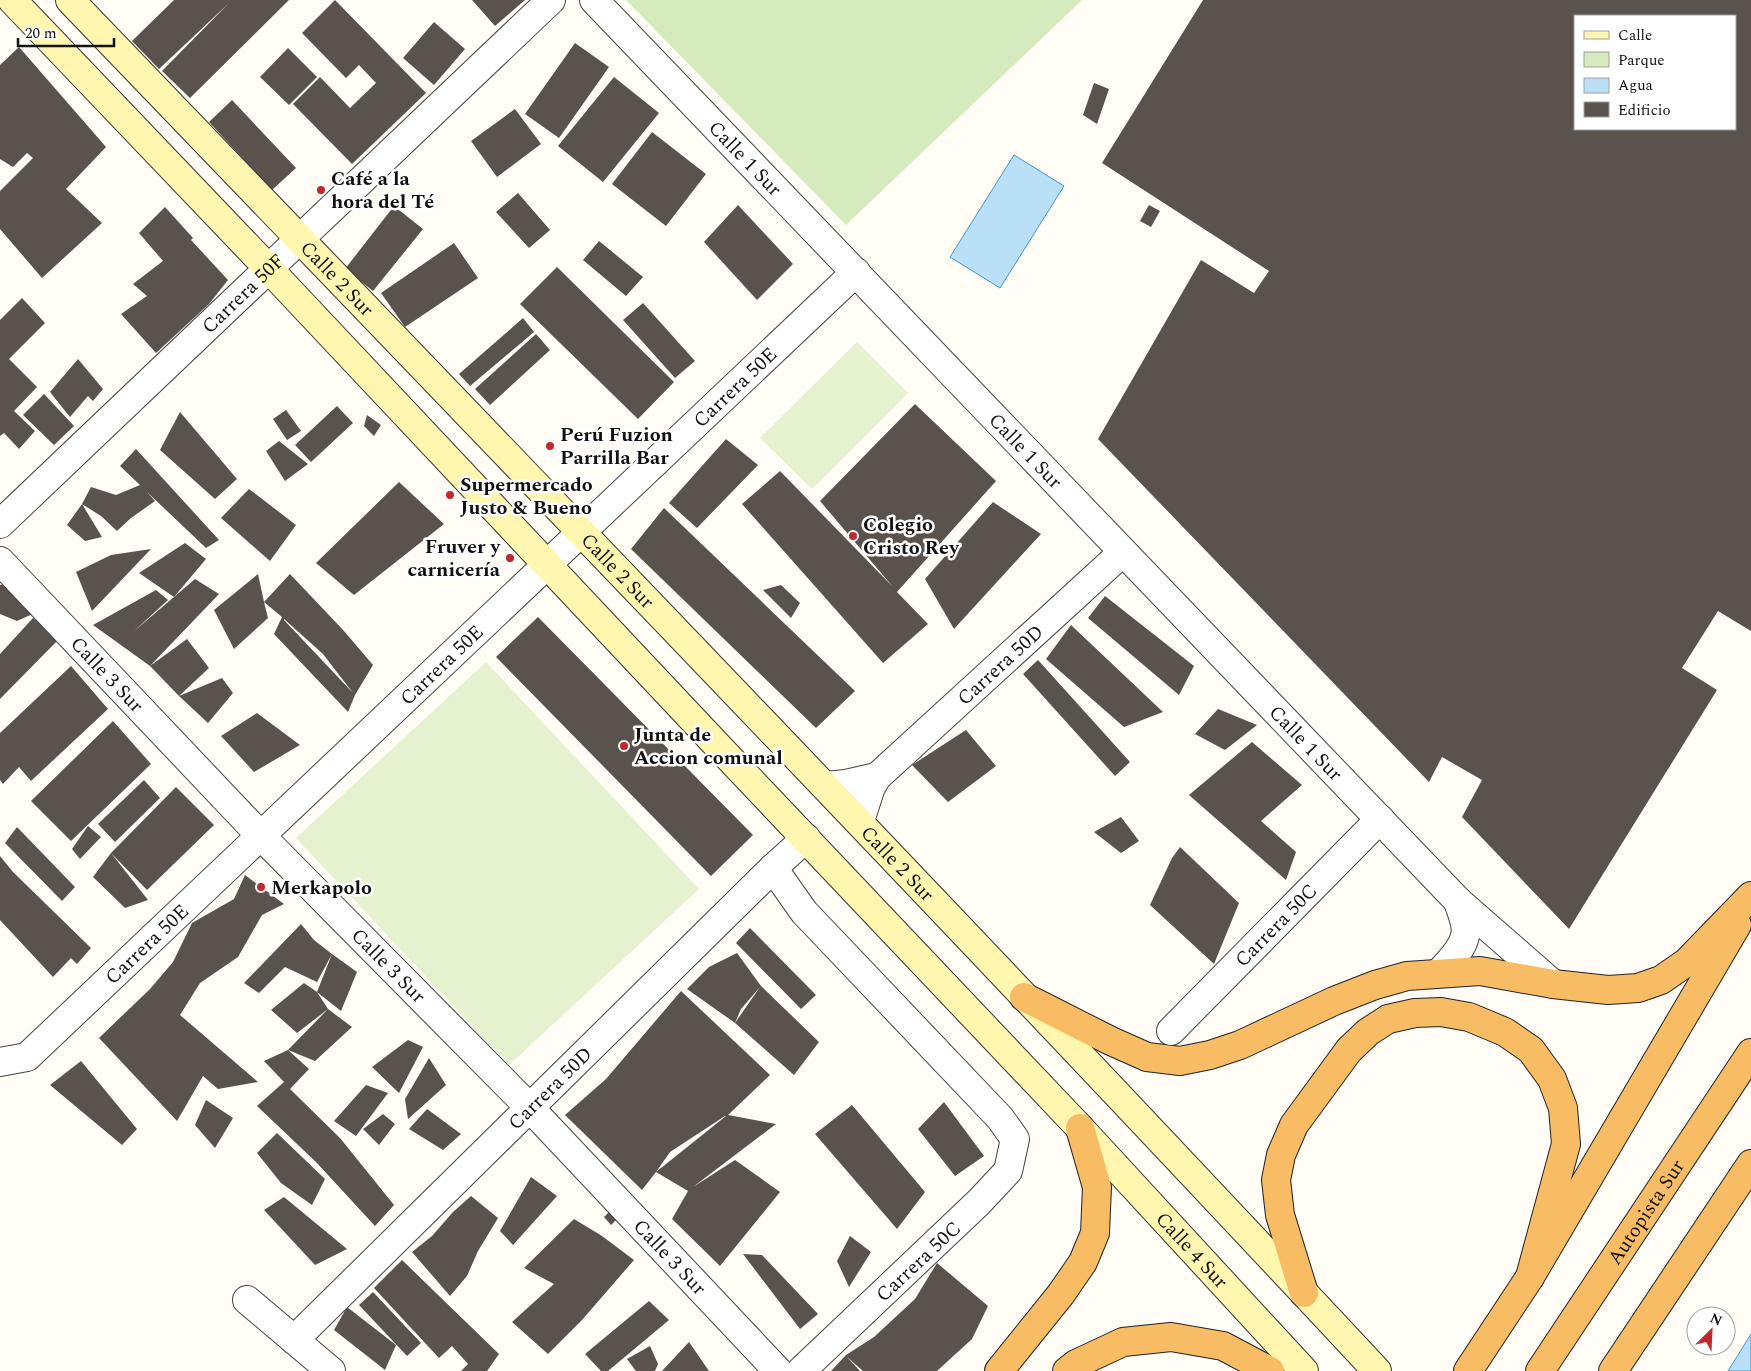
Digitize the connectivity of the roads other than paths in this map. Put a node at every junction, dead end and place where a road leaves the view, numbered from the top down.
1 (12, 0) edge
2 (70, 0) edge
3 (551, 0) edge
4 (594, 0) edge
5 (299, 239) junction
6 (268, 268) junction
7 (856, 272) junction
8 (0, 524) edge
9 (581, 532) junction
10 (1123, 552) junction
11 (0, 561) edge
12 (547, 564) junction
13 (877, 777) junction
14 (826, 786) junction
15 (1380, 819) junction
16 (860, 821) junction
17 (261, 836) junction
18 (806, 838) junction
19 (773, 868) junction
20 (1751, 896) edge
21 (1458, 901) junction
22 (1751, 901) edge
23 (1440, 972) junction
24 (1553, 984) junction
25 (1024, 997) junction
26 (1171, 1031) dead end
27 (1751, 1053) edge
28 (0, 1062) edge
29 (530, 1108) junction
30 (1086, 1139) junction
31 (1751, 1164) edge
32 (1530, 1277) junction
33 (1304, 1293) junction
34 (248, 1300) dead end
35 (294, 1340) junction
36 (331, 1371) edge
37 (778, 1371) edge
38 (801, 1371) edge
39 (999, 1371) edge
40 (1067, 1371) edge
41 (1270, 1371) edge
42 (1304, 1371) edge
43 (1376, 1371) edge
44 (1468, 1371) edge
45 (1540, 1371) edge
46 (1613, 1371) edge

1 - 6 main road
2 - 5 main road, Calle 2 Sur
3 - 5 street, Carrera 50F
4 - 7 street, Calle 1 Sur
5 - 6 street, Carrera 50F
5 - 9 main road, Calle 2 Sur
6 - 8 street, Carrera 50F
6 - 12 main road
7 - 9 street, Carrera 50E
7 - 10 street, Calle 1 Sur
9 - 12 street, Carrera 50E
9 - 14 main road, Calle 2 Sur
10 - 13 street, Carrera 50D
10 - 15 street, Calle 1 Sur
11 - 17 street, Calle 3 Sur
12 - 17 street, Carrera 50E
12 - 18 main road
13 - 14 street, Carrera 50D
13 - 16 street, Carrera 50D
14 - 16 main road, Calle 2 Sur
15 - 21 street, Calle 1 Sur
15 - 26 street, Carrera 50C
16 - 25 main road, Calle 2 Sur
17 - 28 street, Carrera 50E
17 - 29 street, Calle 3 Sur
18 - 19 street, Carrera 50D
18 - 30 main road
19 - 29 street, Carrera 50D
19 - 38 street, Carrera 50C
20 - 24 highway
21 - 23 street, Calle 1 Sur
21 - 24 street, Calle 1 Sur
22 - 32 highway
23 - 24 highway
23 - 25 highway
25 - 33 main road, Calle 2 Sur
27 - 45 highway, Autopista Sur
29 - 35 street, Carrera 50D
29 - 37 street, Calle 3 Sur
30 - 39 highway
30 - 42 main road, Calle 4 Sur
31 - 46 highway
32 - 33 highway
32 - 44 highway
33 - 43 main road
34 - 35 street
35 - 36 street
40 - 41 highway

